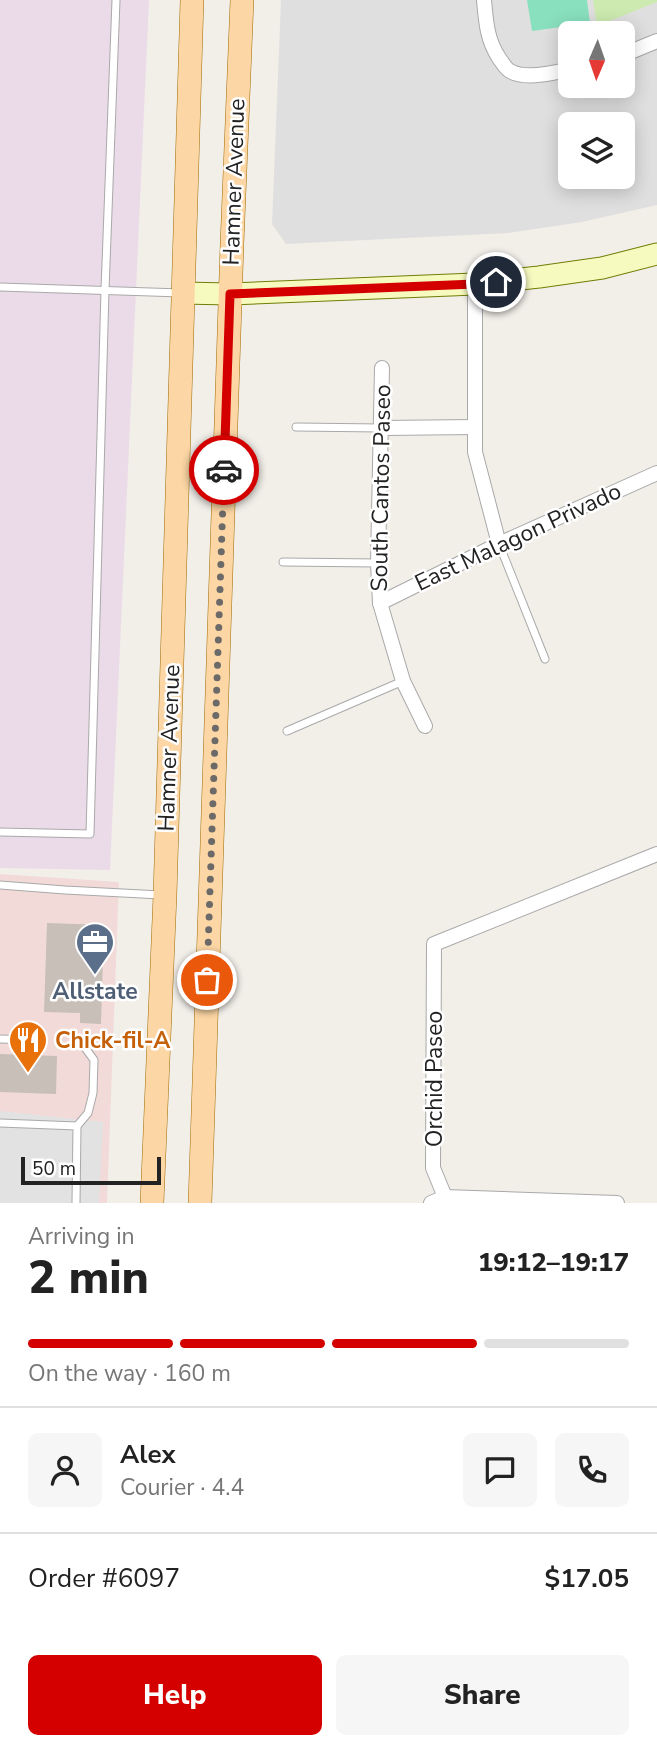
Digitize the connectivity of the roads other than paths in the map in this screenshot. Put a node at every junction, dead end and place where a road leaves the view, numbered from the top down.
1 (116, 0) edge
2 (192, 0) edge
3 (242, 0) edge
4 (484, 0) edge
5 (657, 41) edge
6 (635, 50) edge
7 (558, 72) edge
8 (657, 254) edge
9 (475, 284) junction
10 (0, 287) edge
11 (105, 290) junction
12 (182, 293) junction
13 (230, 294) junction
14 (382, 368) dead end
15 (296, 427) dead end
16 (475, 427) junction
17 (382, 428) junction
18 (657, 472) edge
19 (499, 544) junction
20 (283, 562) dead end
21 (378, 563) junction
22 (380, 603) junction
23 (545, 659) dead end
24 (403, 681) junction
25 (425, 726) dead end
26 (287, 732) dead end
27 (0, 832) edge
28 (657, 854) edge
29 (0, 885) edge
30 (165, 895) junction
31 (0, 1039) edge
32 (33, 1040) dead end
33 (76, 1042) dead end
34 (0, 1123) edge
35 (76, 1126) junction
36 (438, 1200) edge
37 (76, 1203) edge
38 (152, 1203) edge
39 (200, 1203) edge
40 (617, 1203) edge

1 - 11 lane
2 - 12 main road, Hamner Avenue
3 - 13 main road, Hamner Avenue
4 - 7 street
5 - 6 street
8 - 9 street
9 - 13 street
9 - 16 street
10 - 11 lane
11 - 12 lane
11 - 27 lane
12 - 13 street
12 - 30 main road, Hamner Avenue
13 - 39 main road, Hamner Avenue
14 - 17 street, South Cantos Paseo
15 - 17 lane
16 - 17 street
16 - 19 street
17 - 21 street, South Cantos Paseo
18 - 19 street, East Malagon Privado
19 - 22 street, East Malagon Privado
19 - 23 lane
20 - 21 lane
21 - 22 street, South Cantos Paseo
22 - 24 street, South Cantos Paseo
24 - 25 street, South Cantos Paseo
24 - 26 lane
28 - 36 street, Orchid Paseo
29 - 30 lane
30 - 38 main road, Hamner Avenue
31 - 32 lane
33 - 35 lane
34 - 35 lane
35 - 37 lane
36 - 40 street

